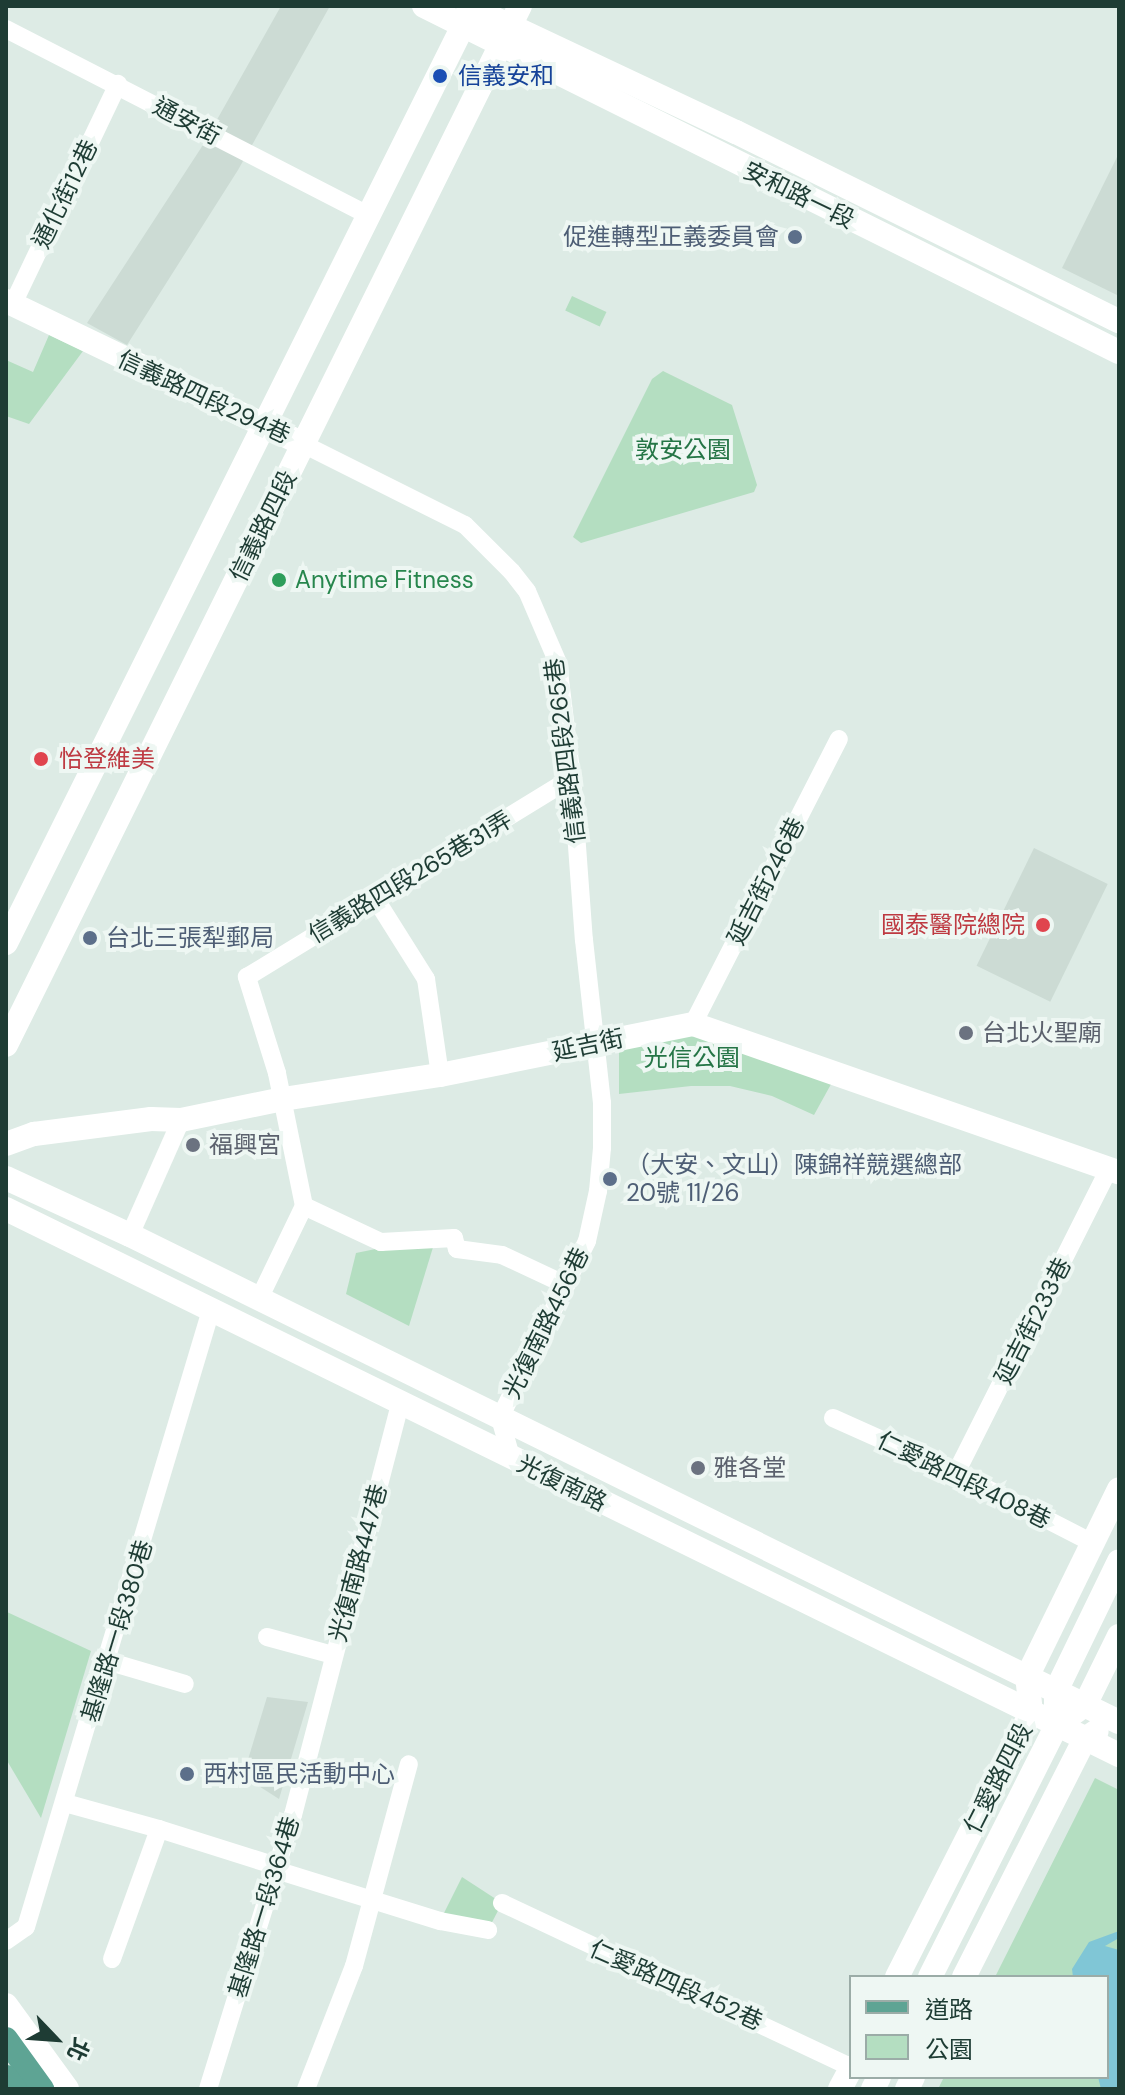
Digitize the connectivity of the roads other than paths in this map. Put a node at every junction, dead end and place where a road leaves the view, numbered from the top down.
1 (424, 6) edge
2 (486, 20) edge
3 (6, 29) edge
4 (118, 84) junction
5 (368, 215) junction
6 (9, 303) edge
7 (1119, 321) edge
8 (1119, 352) edge
9 (264, 426) junction
10 (303, 444) junction
11 (839, 739) dead end
12 (572, 778) junction
13 (375, 898) junction
14 (6, 943) edge
15 (693, 1024) junction
16 (6, 1045) edge
17 (594, 1045) junction
18 (440, 1075) junction
19 (283, 1099) junction
20 (181, 1120) junction
21 (6, 1144) edge
22 (1114, 1170) edge
23 (6, 1178) edge
24 (304, 1206) junction
25 (6, 1209) edge
26 (130, 1235) junction
27 (566, 1285) junction
28 (259, 1299) junction
29 (211, 1310) junction
30 (400, 1403) junction
31 (500, 1418) junction
32 (833, 1418) dead end
33 (511, 1457) junction
34 (956, 1473) junction
35 (1119, 1489) edge
36 (1093, 1543) junction
37 (1119, 1561) edge
38 (1119, 1636) edge
39 (267, 1637) dead end
40 (333, 1655) junction
41 (107, 1661) junction
42 (1027, 1677) junction
43 (185, 1684) dead end
44 (1056, 1691) junction
45 (1085, 1705) junction
46 (1031, 1713) junction
47 (1117, 1717) edge
48 (314, 1723) joint
49 (1057, 1725) junction
50 (1085, 1739) junction
51 (1119, 1755) edge
52 (409, 1764) dead end
53 (65, 1803) junction
54 (159, 1829) junction
55 (276, 1868) junction
56 (372, 1898) junction
57 (502, 1903) dead end
58 (488, 1930) dead end
59 (6, 1941) edge
60 (112, 1959) dead end
61 (898, 1975) edge
62 (931, 1975) edge
63 (965, 1975) edge
64 (6, 2005) edge
65 (6, 2039) edge
66 (849, 2066) edge
67 (849, 2071) edge
68 (6, 2077) edge
69 (15, 2089) edge
70 (42, 2089) edge
71 (67, 2089) edge
72 (208, 2089) edge
73 (306, 2089) edge
74 (840, 2089) edge

1 - 2 main road
2 - 5 main road, 信義路四段
2 - 7 main road, 安和路一段
2 - 8 main road, 安和路一段
2 - 10 main road, 信義路四段
3 - 4 street, 通安街
4 - 5 street, 通安街
4 - 6 street, 通化街12巷
5 - 9 main road, 信義路四段
6 - 9 main road, 信義路四段294巷
9 - 10 main road, 信義路四段294巷
9 - 14 main road, 信義路四段
10 - 12 street, 信義路四段265巷
10 - 16 main road, 信義路四段
11 - 15 street, 延吉街246巷
12 - 13 street, 信義路四段265巷31弄
12 - 17 street, 信義路四段265巷
13 - 18 street
13 - 19 street, 信義路四段265巷31弄
15 - 17 main road, 延吉街
15 - 22 main road
17 - 18 main road, 延吉街
17 - 27 street, 光復南路456巷
18 - 19 main road, 延吉街
19 - 20 main road, 延吉街
19 - 24 street
20 - 21 main road, 延吉街
20 - 26 street
22 - 34 street, 延吉街233巷
23 - 26 main road, 光復南路
24 - 27 street
24 - 28 street
25 - 29 main road, 光復南路
26 - 28 main road, 光復南路
27 - 31 street, 光復南路456巷
28 - 31 main road, 光復南路
29 - 30 main road, 光復南路
29 - 41 street, 基隆路一段380巷
30 - 33 main road, 光復南路
30 - 40 street, 光復南路447巷
31 - 33 street, 光復南路456巷
31 - 42 main road, 光復南路
32 - 34 street, 仁愛路四段408巷
33 - 46 main road, 光復南路
34 - 36 street, 仁愛路四段408巷
35 - 36 main road
36 - 42 main road
37 - 44 main road, 仁愛路四段
38 - 45 main road, 仁愛路四段
39 - 40 street
40 - 48 street, 光復南路447巷
41 - 43 street
41 - 53 street, 基隆路一段380巷
42 - 44 main road, 光復南路
42 - 46 main road, 仁愛路四段
44 - 45 main road, 光復南路
44 - 49 main road, 仁愛路四段
45 - 47 main road, 光復南路
45 - 49 main road, 仁愛路四段
46 - 49 main road, 光復南路
46 - 61 main road, 仁愛路四段
47 - 50 main road
48 - 55 street, 基隆路一段364巷
49 - 50 main road, 光復南路
49 - 62 main road, 仁愛路四段
50 - 51 main road, 光復南路
50 - 63 main road
52 - 56 street
53 - 54 street
53 - 59 street, 基隆路一段380巷
54 - 55 street
54 - 60 street
55 - 56 street
55 - 72 street, 基隆路一段364巷
56 - 58 street
56 - 73 street
57 - 66 street, 仁愛路四段452巷
64 - 71 main road
65 - 70 main road
67 - 74 main road
68 - 69 main road

